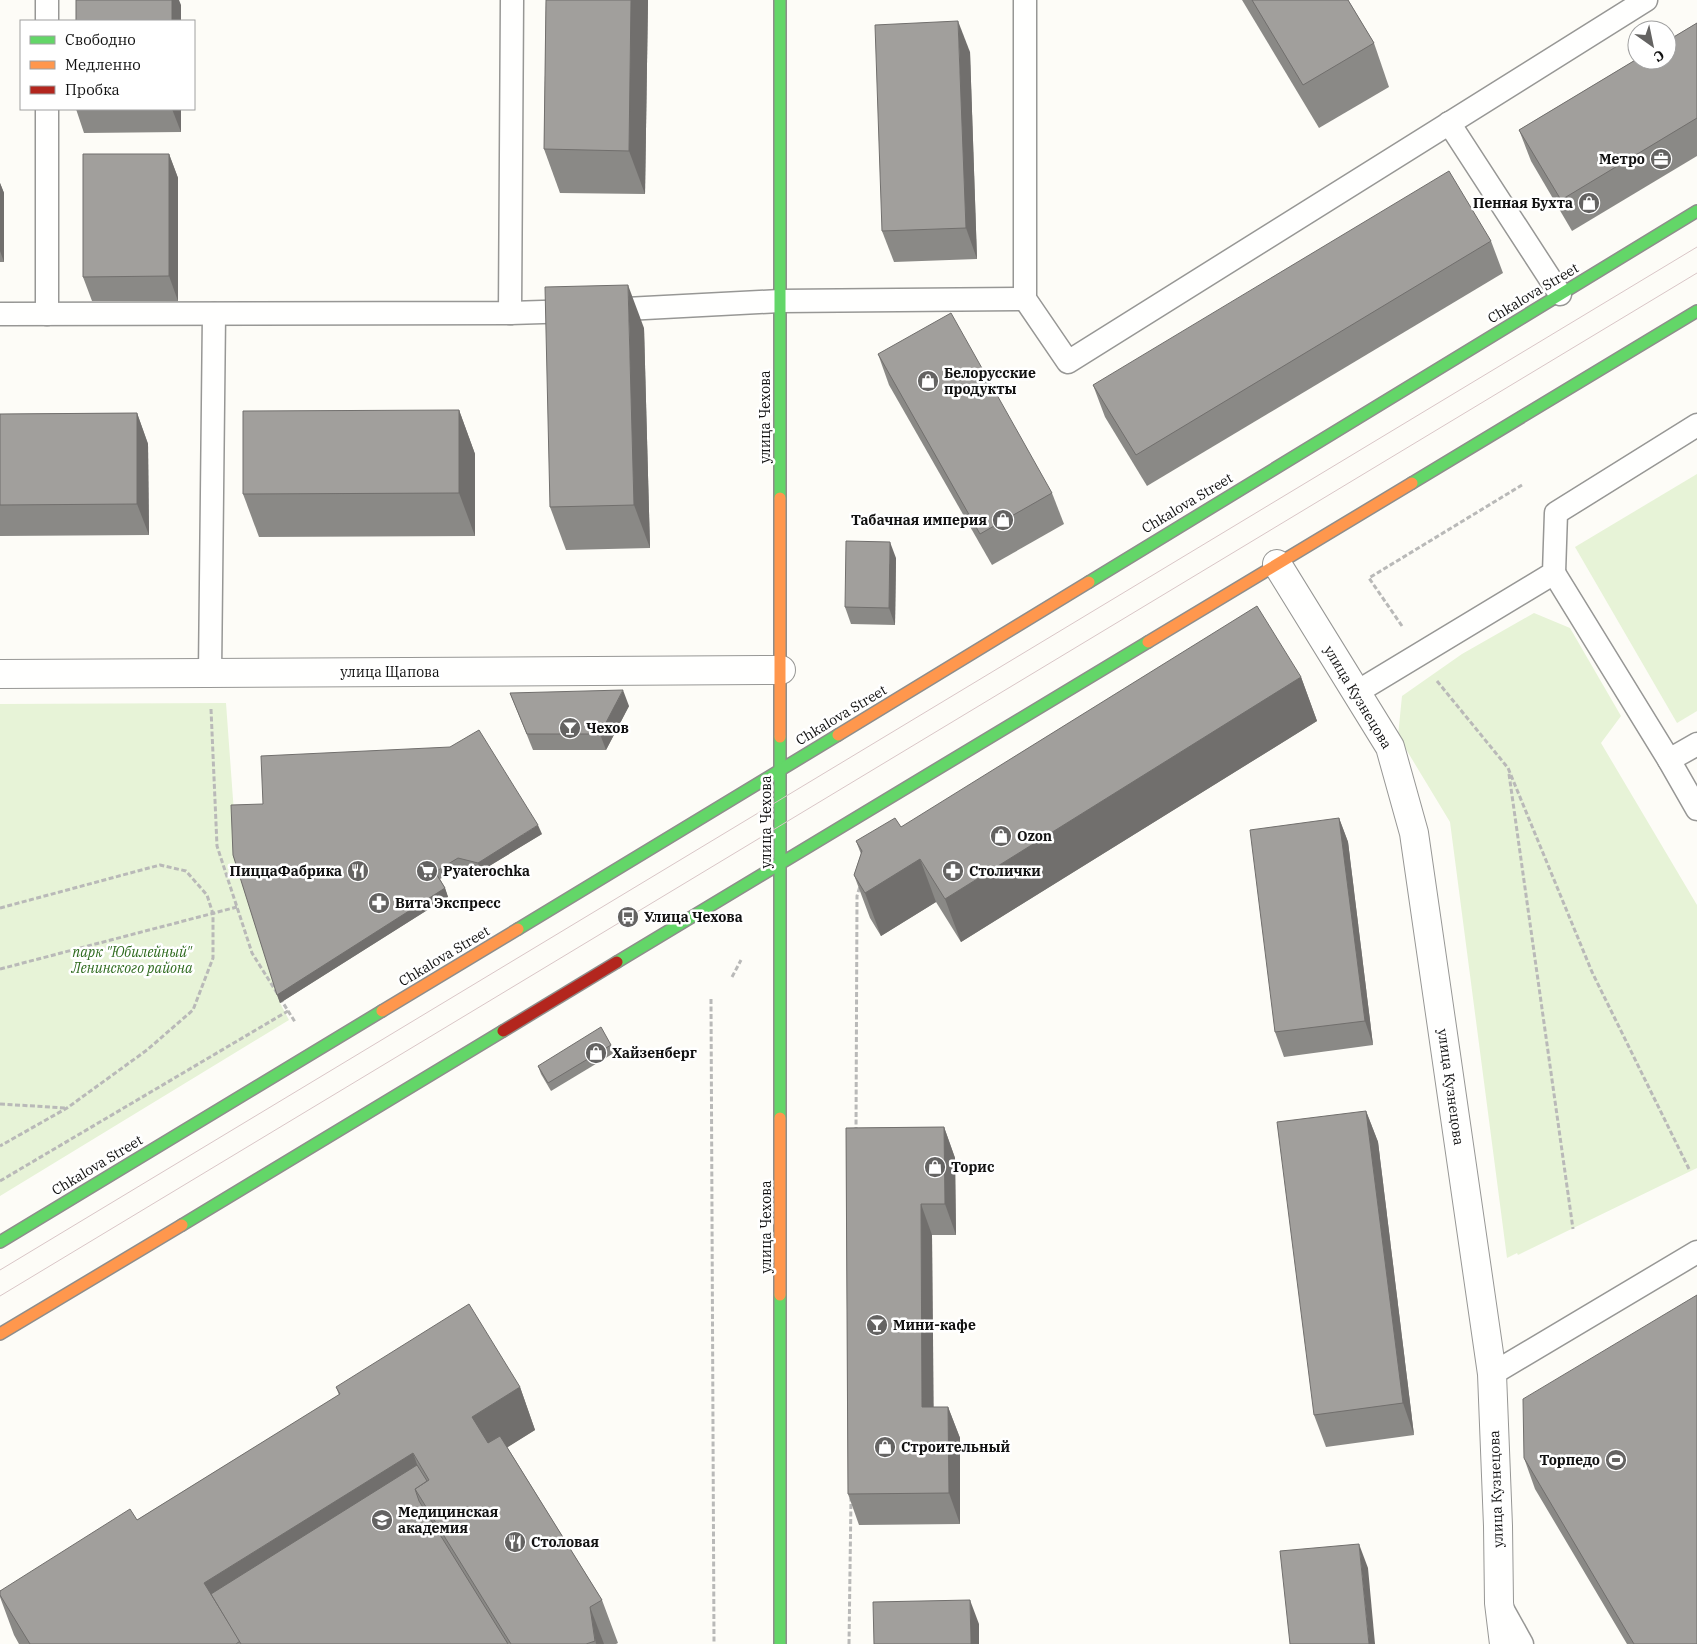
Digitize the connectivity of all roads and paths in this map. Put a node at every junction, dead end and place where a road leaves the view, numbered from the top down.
1 (47, 0) edge
2 (512, 0) edge
3 (780, 0) edge
4 (1025, 0) edge
5 (1646, 0) edge
6 (47, 20) edge
7 (47, 110) edge
8 (1450, 123) junction
9 (1697, 211) edge
10 (1560, 294) junction
11 (1025, 299) junction
12 (780, 301) junction
13 (1697, 311) edge
14 (510, 313) junction
15 (0, 314) edge
16 (47, 314) junction
17 (214, 314) junction
18 (1697, 425) edge
19 (1522, 485) dead end
20 (1277, 564) junction
21 (1554, 573) junction
22 (1407, 633) dead end
23 (781, 670) junction
24 (210, 673) junction
25 (0, 674) edge
26 (1432, 675) dead end
27 (1357, 692) junction
28 (211, 701) dead end
29 (1697, 744) edge
30 (1669, 760) junction
31 (1508, 768) junction
32 (780, 769) junction
33 (1697, 809) edge
34 (781, 863) junction
35 (862, 880) edge
36 (0, 908) edge
37 (237, 908) junction
38 (213, 914) junction
39 (741, 960) dead end
40 (0, 969) edge
41 (732, 977) dead end
42 (710, 999) dead end
43 (288, 1011) junction
44 (297, 1025) dead end
45 (0, 1104) edge
46 (67, 1108) junction
47 (856, 1141) edge
48 (0, 1146) edge
49 (1690, 1171) dead end
50 (0, 1181) edge
51 (1573, 1229) dead end
52 (0, 1242) edge
53 (1697, 1252) edge
54 (0, 1334) edge
55 (1492, 1374) junction
56 (851, 1496) edge
57 (1499, 1603) junction
58 (714, 1644) edge
59 (780, 1644) edge
60 (849, 1644) edge
61 (1504, 1644) edge
62 (1522, 1644) edge

1 - 6 lane
2 - 14 lane
3 - 12 main road, улица Чехова
4 - 11 lane
5 - 8 lane
7 - 16 lane
8 - 10 lane
8 - 11 lane
9 - 10 main road, Chkalova Street
10 - 32 main road, Chkalova Street
11 - 12 lane
12 - 14 lane
12 - 23 main road, улица Чехова
13 - 20 main road
14 - 17 lane
15 - 16 lane
16 - 17 lane
17 - 24 lane
18 - 21 lane
19 - 22 path
20 - 27 street, улица Кузнецова
20 - 34 main road
21 - 27 lane
21 - 30 lane
23 - 24 street, улица Щапова
23 - 32 main road, улица Чехова
24 - 25 street, улица Щапова
26 - 31 path
27 - 55 street, улица Кузнецова
28 - 37 path
29 - 30 lane
30 - 33 lane
31 - 49 path
31 - 51 path
32 - 34 main road, улица Чехова
32 - 52 main road, Chkalova Street
34 - 54 main road
34 - 59 main road, улица Чехова
35 - 47 path
36 - 38 path
37 - 38 path
37 - 43 path
38 - 40 path
38 - 46 path
39 - 41 path
42 - 58 path
43 - 44 path
43 - 50 path
45 - 46 path
46 - 48 path
53 - 55 lane
55 - 57 street, улица Кузнецова
56 - 60 path
57 - 61 street, улица Кузнецова
57 - 62 lane

